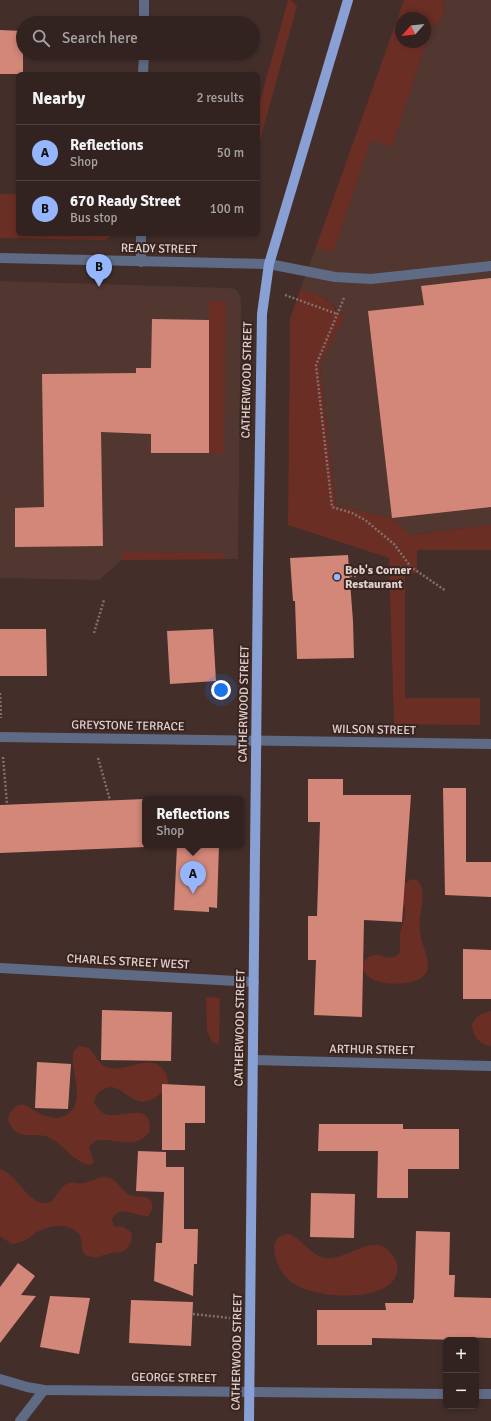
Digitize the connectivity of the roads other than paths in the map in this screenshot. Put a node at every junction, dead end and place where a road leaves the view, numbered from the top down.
1 (144, 0) edge
2 (347, 1) edge
3 (144, 16) edge
4 (144, 60) edge
5 (143, 72) edge
6 (141, 236) edge
7 (0, 258) edge
8 (141, 262) junction
9 (269, 264) junction
10 (491, 266) edge
11 (0, 737) edge
12 (256, 741) junction
13 (491, 744) edge
14 (0, 968) edge
15 (254, 982) junction
16 (253, 1060) junction
17 (491, 1066) edge
18 (0, 1379) edge
19 (44, 1390) junction
20 (250, 1392) junction
21 (443, 1394) edge
22 (479, 1394) edge
23 (491, 1394) edge
24 (20, 1421) edge
25 (249, 1421) edge

1 - 3 street
2 - 9 main road, CATHERWOOD STREET
4 - 5 street
6 - 8 street
7 - 8 street, READY STREET
8 - 9 street, READY STREET
9 - 10 street, READY STREET
9 - 12 main road, CATHERWOOD STREET
11 - 12 street, GREYSTONE TERRACE
12 - 13 street, WILSON STREET
12 - 15 main road, CATHERWOOD STREET
14 - 15 street, CHARLES STREET WEST
15 - 16 main road, CATHERWOOD STREET
16 - 17 street, ARTHUR STREET
16 - 20 main road, CATHERWOOD STREET
18 - 19 street, GEORGE STREET
19 - 20 street, GEORGE STREET
19 - 24 street
20 - 21 street, GEORGE STREET
20 - 25 main road, CATHERWOOD STREET
22 - 23 street

